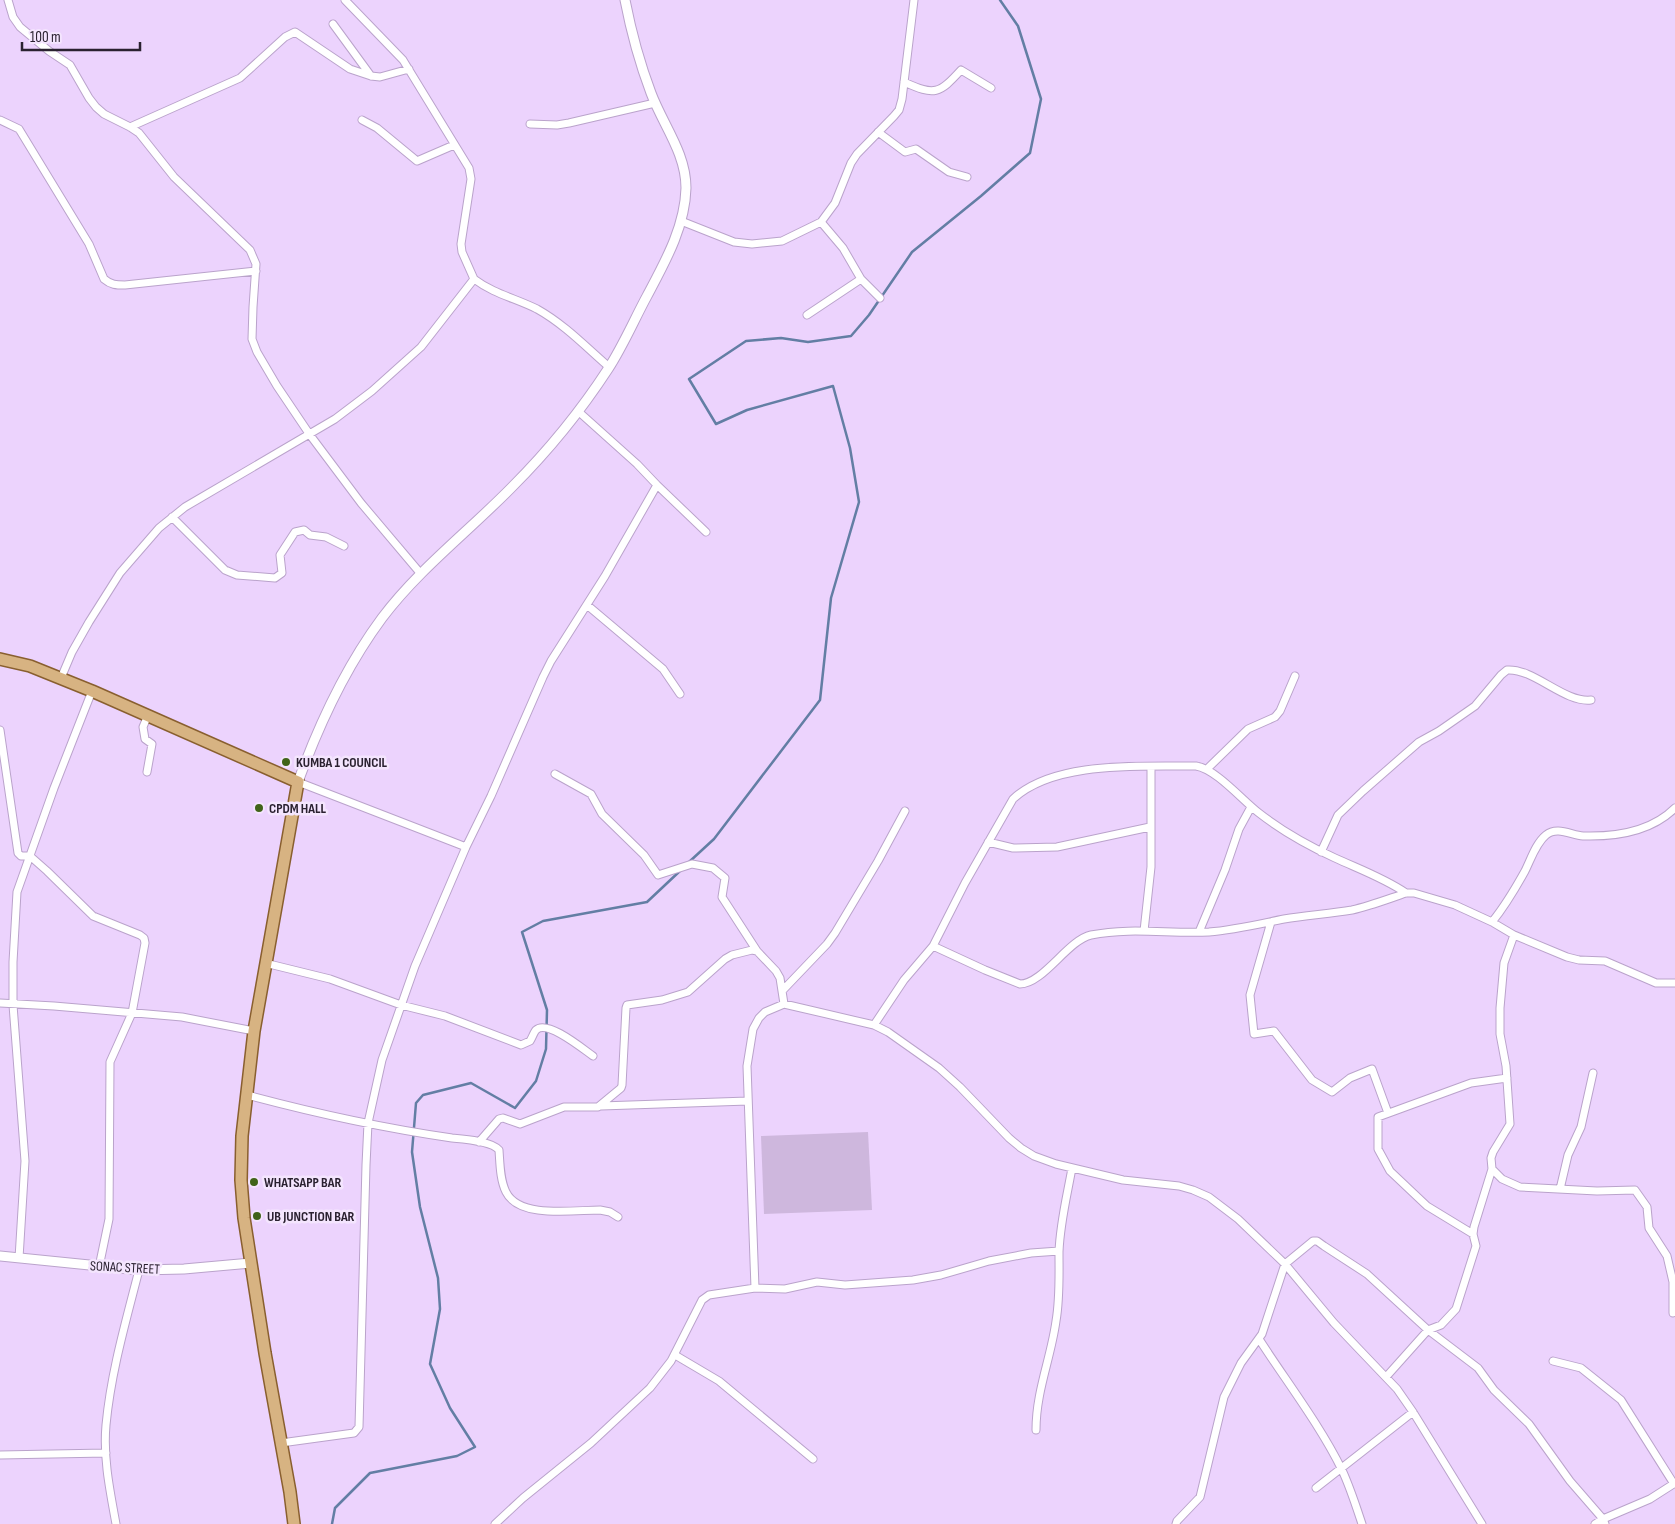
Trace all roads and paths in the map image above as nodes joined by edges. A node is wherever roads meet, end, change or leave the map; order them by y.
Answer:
1 (8, 0) edge
2 (345, 0) edge
3 (625, 0) edge
4 (914, 0) edge
5 (333, 24) dead end
6 (409, 69) junction
7 (371, 76) junction
8 (904, 82) junction
9 (991, 88) dead end
10 (655, 103) junction
11 (0, 120) edge
12 (362, 120) dead end
13 (530, 124) dead end
14 (130, 127) junction
15 (878, 132) junction
16 (454, 145) junction
17 (967, 177) dead end
18 (681, 221) junction
19 (821, 222) junction
20 (256, 271) junction
21 (474, 279) junction
22 (861, 279) junction
23 (880, 298) dead end
24 (807, 315) dead end
25 (609, 367) junction
26 (579, 412) junction
27 (310, 435) junction
28 (657, 485) junction
29 (172, 517) junction
30 (706, 532) dead end
31 (344, 546) dead end
32 (421, 574) junction
33 (587, 605) junction
34 (0, 659) edge
35 (1295, 676) dead end
36 (60, 678) junction
37 (92, 691) junction
38 (680, 694) dead end
39 (1591, 700) dead end
40 (148, 715) junction
41 (0, 730) edge
42 (1151, 767) junction
43 (1207, 769) junction
44 (147, 772) dead end
45 (555, 774) dead end
46 (298, 782) junction
47 (1251, 807) junction
48 (1675, 808) edge
49 (905, 811) dead end
50 (1150, 827) junction
51 (988, 842) junction
52 (466, 847) junction
53 (1321, 852) junction
54 (30, 856) junction
55 (1406, 893) junction
56 (1271, 922) junction
57 (1492, 922) junction
58 (1144, 931) junction
59 (1199, 932) junction
60 (1514, 935) junction
61 (933, 946) junction
62 (757, 951) junction
63 (266, 963) junction
64 (1675, 983) edge
65 (783, 990) junction
66 (0, 1004) edge
67 (784, 1004) junction
68 (14, 1005) junction
69 (402, 1005) junction
70 (132, 1013) junction
71 (874, 1026) junction
72 (254, 1031) junction
73 (593, 1056) dead end
74 (1593, 1073) dead end
75 (1507, 1078) junction
76 (247, 1095) junction
77 (748, 1101) junction
78 (601, 1106) junction
79 (1388, 1113) junction
80 (368, 1123) junction
81 (479, 1142) junction
82 (1072, 1168) junction
83 (1492, 1169) junction
84 (1560, 1189) junction
85 (618, 1217) dead end
86 (1473, 1234) junction
87 (1060, 1251) junction
88 (0, 1256) edge
89 (18, 1258) junction
90 (251, 1263) junction
91 (1285, 1264) junction
92 (99, 1267) junction
93 (139, 1270) junction
94 (755, 1288) junction
95 (1672, 1313) dead end
96 (1428, 1330) junction
97 (1259, 1339) junction
98 (675, 1355) junction
99 (1553, 1361) dead end
100 (1386, 1377) junction
101 (1414, 1412) junction
102 (1036, 1430) dead end
103 (281, 1443) junction
104 (106, 1453) junction
105 (0, 1455) edge
106 (813, 1459) dead end
107 (1341, 1468) junction
108 (1675, 1484) edge
109 (1316, 1488) dead end
110 (1604, 1521) edge
111 (116, 1524) edge
112 (294, 1524) edge
113 (495, 1524) edge
114 (1176, 1524) edge
115 (1362, 1524) edge
116 (1482, 1524) edge
117 (1595, 1524) edge

1 - 14 street
2 - 6 street
3 - 10 street
4 - 8 street
5 - 7 street
6 - 7 street
6 - 16 street
7 - 14 street
8 - 9 street
8 - 15 street
10 - 13 street
10 - 18 street
11 - 20 street
12 - 16 street
14 - 20 street
15 - 17 street
15 - 19 street
16 - 21 street
18 - 19 street
18 - 25 street
19 - 22 street
20 - 27 street
21 - 25 street
21 - 27 street
22 - 23 street
22 - 24 street
25 - 26 street
26 - 28 street
26 - 32 street
27 - 29 street
27 - 32 street
28 - 30 street
28 - 33 street
29 - 31 street
29 - 36 street
32 - 46 street
33 - 38 street
33 - 52 street
34 - 36 main road
35 - 43 street
36 - 37 main road
37 - 40 main road
37 - 54 street
39 - 53 street
40 - 44 street
40 - 46 main road
41 - 54 street
42 - 43 street
42 - 50 street
42 - 51 street
43 - 47 street
45 - 62 street
46 - 52 street
46 - 63 main road
47 - 53 street
47 - 59 street
48 - 57 street
49 - 65 street
50 - 51 street
50 - 58 street
51 - 61 street
52 - 69 street
53 - 55 street
54 - 68 street
54 - 70 street
55 - 56 street
55 - 57 street
56 - 59 street
56 - 79 street
57 - 60 street
58 - 59 street
58 - 61 street
60 - 64 street
60 - 75 street
61 - 71 street
62 - 65 street
62 - 78 street
63 - 69 street
63 - 72 main road
65 - 67 street
66 - 68 street
67 - 71 street
67 - 77 street
68 - 70 street
68 - 89 street
69 - 73 street
69 - 80 street
70 - 72 street
70 - 92 street
71 - 82 street
72 - 76 main road
74 - 84 street
75 - 79 street
75 - 83 street
76 - 80 street
76 - 90 main road
77 - 78 street
77 - 94 street
78 - 81 street
79 - 86 street
80 - 81 street
80 - 103 street
81 - 85 street
82 - 87 street
82 - 91 street
83 - 84 street
83 - 86 street
84 - 95 street
86 - 96 street
87 - 94 street
87 - 102 street
88 - 89 street, SONAC STREET
89 - 92 street, SONAC STREET
90 - 93 street, SONAC STREET
90 - 103 main road
91 - 96 street
91 - 97 street
91 - 100 street
92 - 93 street, SONAC STREET
93 - 104 street
94 - 98 street
96 - 100 street
96 - 110 street
97 - 107 street
97 - 114 street
98 - 106 street
98 - 113 street
99 - 108 street
100 - 101 street
101 - 107 street
101 - 116 street
103 - 112 main road
104 - 105 street
104 - 111 street
107 - 109 street
107 - 115 street
108 - 110 street
110 - 117 street

